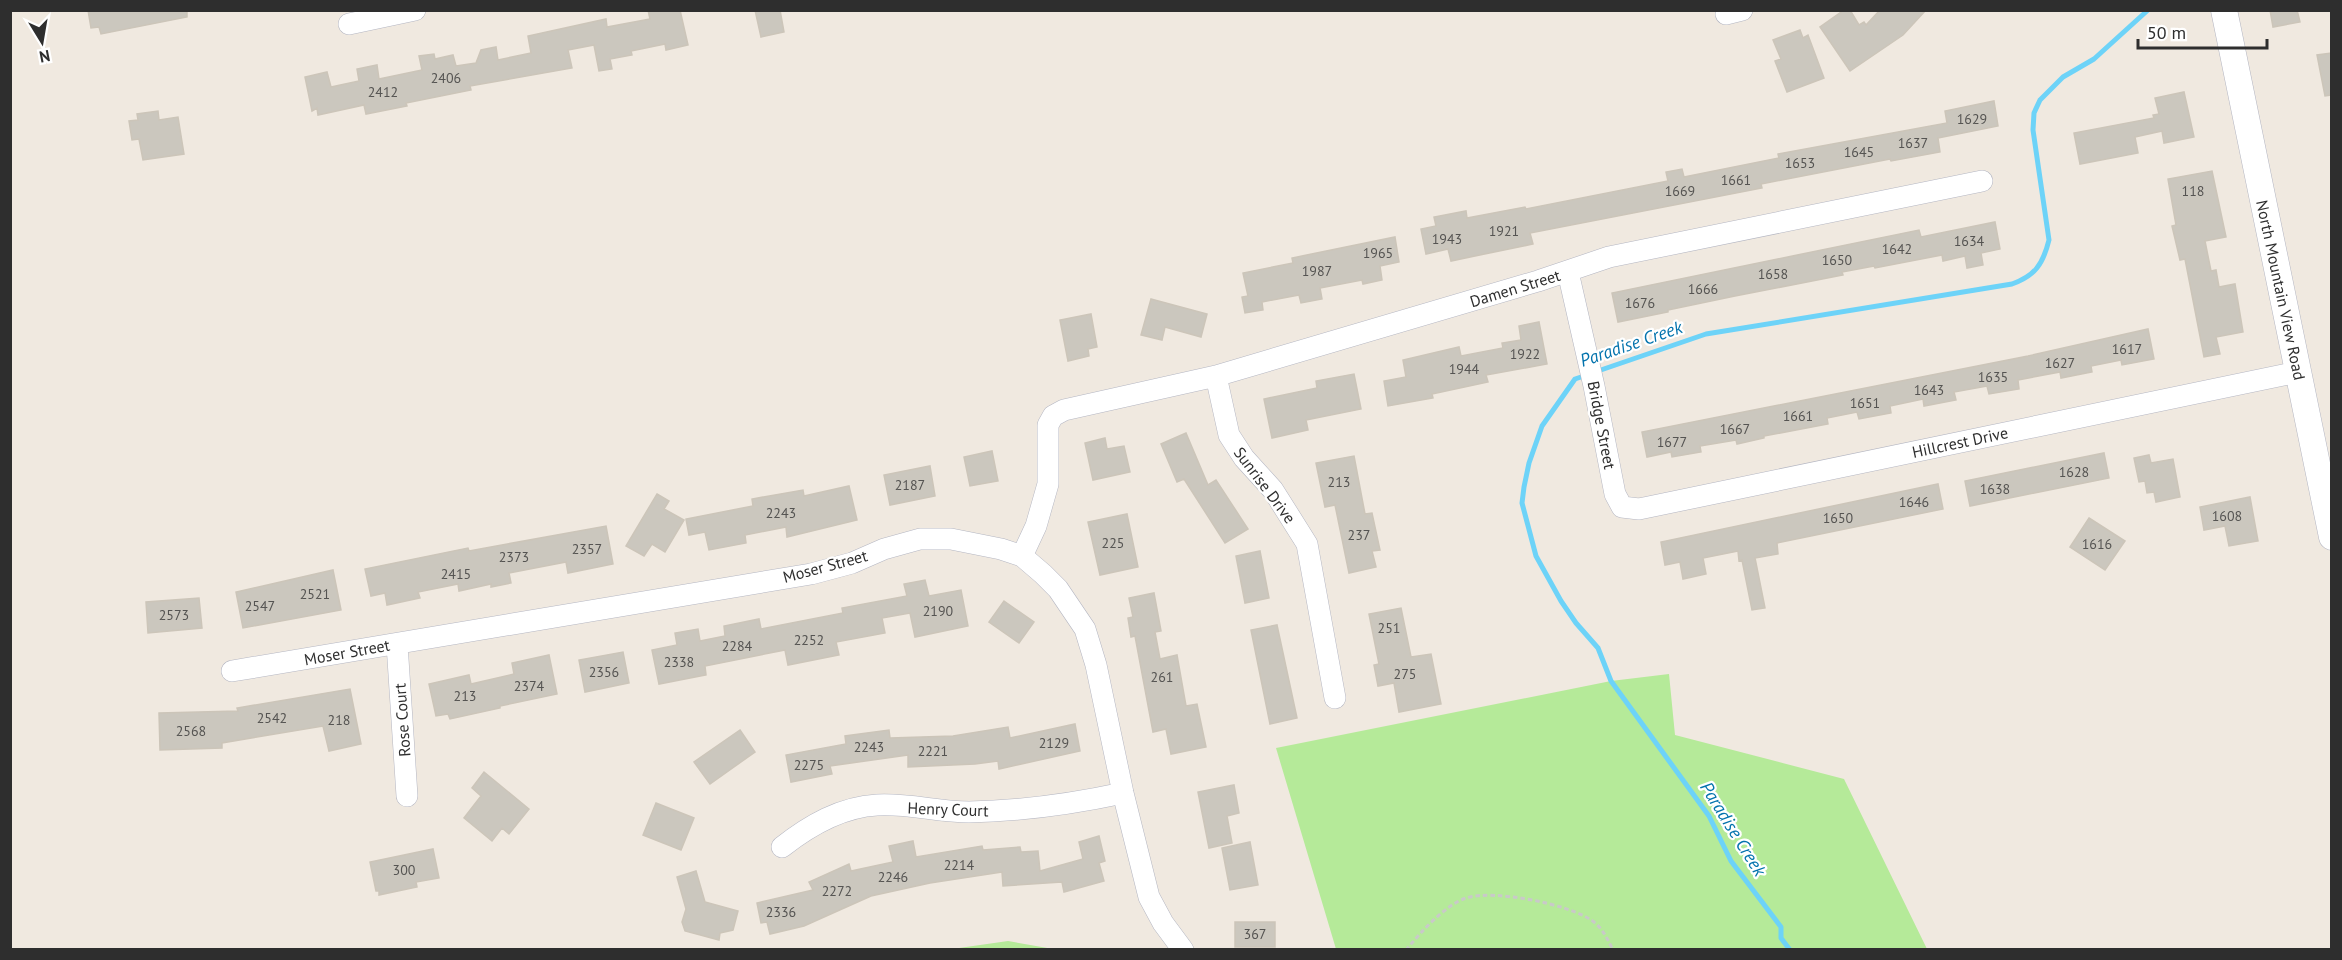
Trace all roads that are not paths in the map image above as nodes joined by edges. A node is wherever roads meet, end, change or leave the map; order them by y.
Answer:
1 (415, 10) edge
2 (2224, 10) edge
3 (349, 24) dead end
4 (1982, 181) dead end
5 (1568, 272) junction
6 (2298, 372) junction
7 (1216, 376) junction
8 (1622, 507) joint
9 (2331, 531) edge
10 (1022, 556) junction
11 (397, 644) junction
12 (232, 671) dead end
13 (1335, 698) dead end
14 (1123, 793) junction
15 (407, 796) dead end
16 (782, 847) dead end
17 (1183, 950) edge

1 - 3 street
2 - 6 street, North Mountain View Road
4 - 5 street, Damen Street
5 - 7 street, Damen Street
5 - 8 street, Bridge Street
6 - 8 street, Hillcrest Drive
6 - 9 street, North Mountain View Road
7 - 10 street, Damen Street
7 - 13 street, Sunrise Drive
10 - 11 street, Moser Street
10 - 14 street, Moser Street
11 - 12 street, Moser Street
11 - 15 street, Rose Court
14 - 16 street, Henry Court
14 - 17 street, Moser Street

